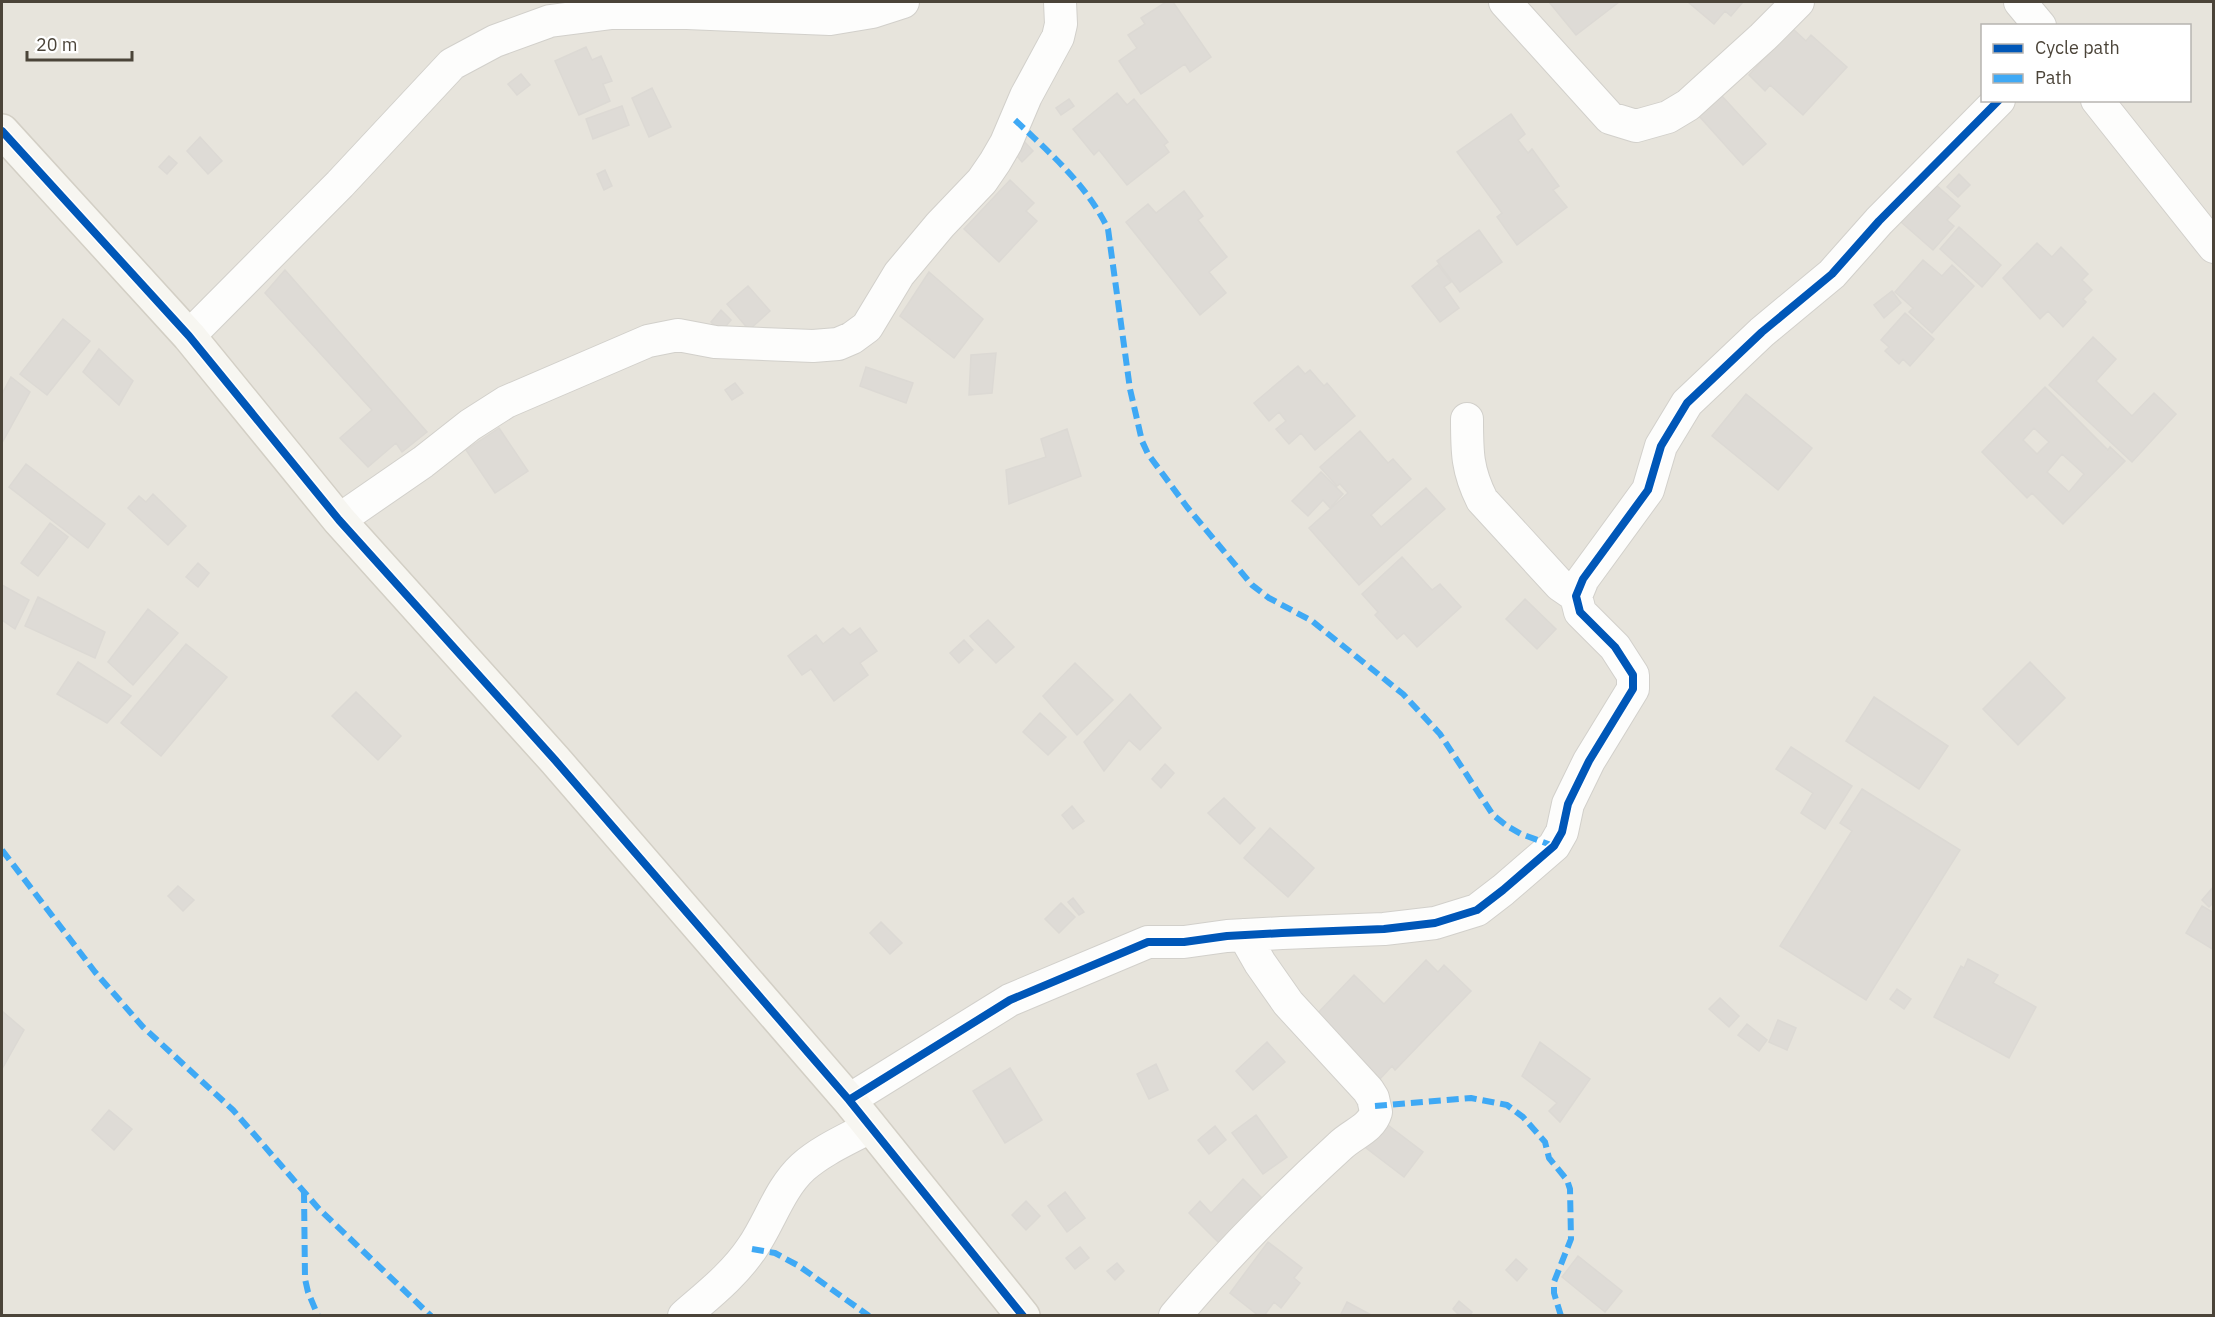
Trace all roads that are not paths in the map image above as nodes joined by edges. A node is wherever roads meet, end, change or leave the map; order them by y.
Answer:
1 (903, 2) edge
2 (1060, 2) edge
3 (1505, 2) edge
4 (1798, 2) edge
5 (1997, 102) edge
6 (2099, 102) edge
7 (2, 130) edge
8 (2214, 247) edge
9 (189, 336) junction
10 (1467, 419) dead end
11 (339, 520) junction
12 (1576, 596) junction
13 (1244, 935) junction
14 (849, 1100) junction
15 (870, 1127) junction
16 (684, 1316) edge
17 (1023, 1316) edge
18 (1175, 1316) edge

1 - 9 street
2 - 11 street
3 - 4 street
5 - 12 street
6 - 8 street
7 - 9 street
9 - 11 street
10 - 12 street
11 - 14 street
12 - 13 street
13 - 14 street
13 - 18 street
14 - 15 street
15 - 16 street
15 - 17 street

